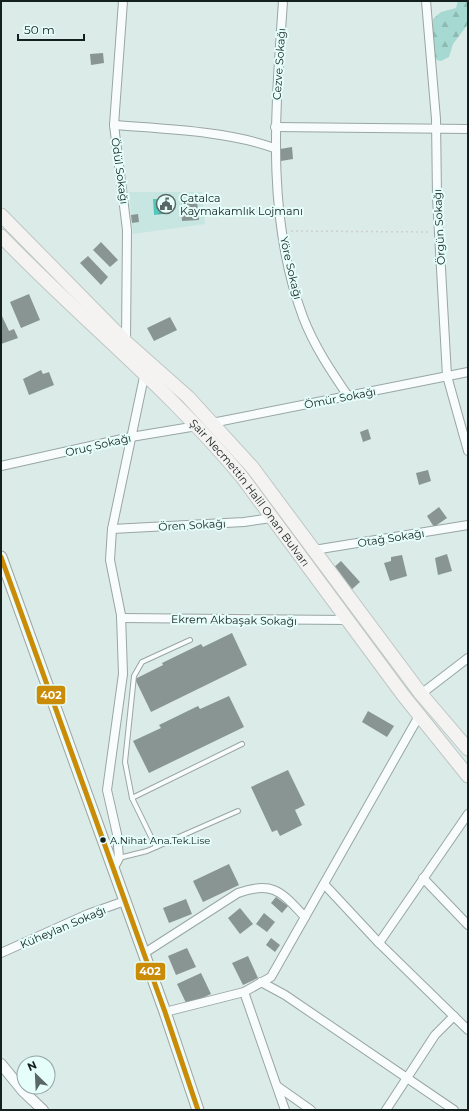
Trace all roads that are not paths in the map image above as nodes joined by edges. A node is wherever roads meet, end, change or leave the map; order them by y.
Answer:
1 (123, 1) edge
2 (283, 1) edge
3 (426, 1) edge
4 (114, 125) junction
5 (275, 127) junction
6 (436, 129) junction
7 (468, 130) edge
8 (274, 148) junction
9 (1, 215) edge
10 (1, 236) edge
11 (126, 342) junction
12 (144, 372) junction
13 (468, 372) edge
14 (447, 376) junction
15 (348, 396) junction
16 (212, 422) junction
17 (197, 426) junction
18 (131, 437) junction
19 (468, 451) edge
20 (1, 466) edge
21 (272, 518) junction
22 (468, 525) edge
23 (112, 529) junction
24 (314, 550) junction
25 (1, 557) edge
26 (121, 618) junction
27 (348, 620) junction
28 (190, 640) dead end
29 (468, 658) edge
30 (421, 694) junction
31 (419, 716) junction
32 (242, 744) dead end
33 (468, 749) edge
34 (468, 776) edge
35 (132, 798) junction
36 (238, 811) dead end
37 (468, 814) edge
38 (156, 847) junction
39 (119, 858) junction
40 (113, 868) junction
41 (423, 878) junction
42 (324, 884) junction
43 (125, 901) junction
44 (305, 917) junction
45 (468, 925) edge
46 (379, 943) junction
47 (1, 953) edge
48 (144, 954) junction
49 (261, 982) junction
50 (244, 992) junction
51 (165, 1012) junction
52 (454, 1016) junction
53 (468, 1030) edge
54 (1, 1064) edge
55 (407, 1078) junction
56 (277, 1086) junction
57 (43, 1110) edge
58 (198, 1110) edge
59 (285, 1110) edge
60 (312, 1110) edge
61 (386, 1110) edge
62 (454, 1110) edge

1 - 4 street, Ödül Sokağı
2 - 5 street, Cezve Sokağı
3 - 6 street, Örgün Sokağı
4 - 8 street
4 - 11 street, Ödül Sokağı
5 - 6 street
5 - 8 street, Yöre Sokağı
6 - 7 street
6 - 14 street, Örgün Sokağı
8 - 15 street, Yöre Sokağı
9 - 11 main road, Şair Necmettin Halil Onan Bulvarı
10 - 12 main road, Şair Necmettin Halil Onan Bulvarı
11 - 16 main road, Şair Necmettin Halil Onan Bulvarı
12 - 17 main road, Şair Necmettin Halil Onan Bulvarı
12 - 18 street
13 - 14 street, Ömür Sokağı
14 - 15 street, Ömür Sokağı
14 - 19 street, Örgün Sokağı
15 - 16 street, Ömür Sokağı
16 - 24 main road, Şair Necmettin Halil Onan Bulvarı
17 - 18 street, Oruç Sokağı
17 - 21 main road, Şair Necmettin Halil Onan Bulvarı
18 - 20 street, Oruç Sokağı
18 - 23 street
21 - 23 street, Ören Sokağı
21 - 27 main road, Şair Necmettin Halil Onan Bulvarı
22 - 24 street, Otağ Sokağı
23 - 26 street
24 - 30 main road, Şair Necmettin Halil Onan Bulvarı
25 - 40 main road
26 - 27 street, Ekrem Akbaşak Sokağı
26 - 39 street
27 - 31 main road, Şair Necmettin Halil Onan Bulvarı
28 - 35 lane
29 - 30 street
30 - 33 main road, Şair Necmettin Halil Onan Bulvarı
31 - 34 main road, Şair Necmettin Halil Onan Bulvarı
31 - 42 street
32 - 35 lane
35 - 38 lane
36 - 38 lane
37 - 41 street
38 - 39 lane
39 - 40 street
40 - 43 main road
41 - 45 street
41 - 46 street
42 - 44 street
42 - 46 street
43 - 47 street, Küheylan Sokağı
43 - 48 main road
44 - 48 street
44 - 49 street
46 - 52 street
48 - 51 main road
49 - 50 street
49 - 55 street
50 - 51 street
50 - 56 street
51 - 58 main road
52 - 53 street
52 - 55 street
54 - 57 street
55 - 61 street
55 - 62 street
56 - 59 street
56 - 60 street

